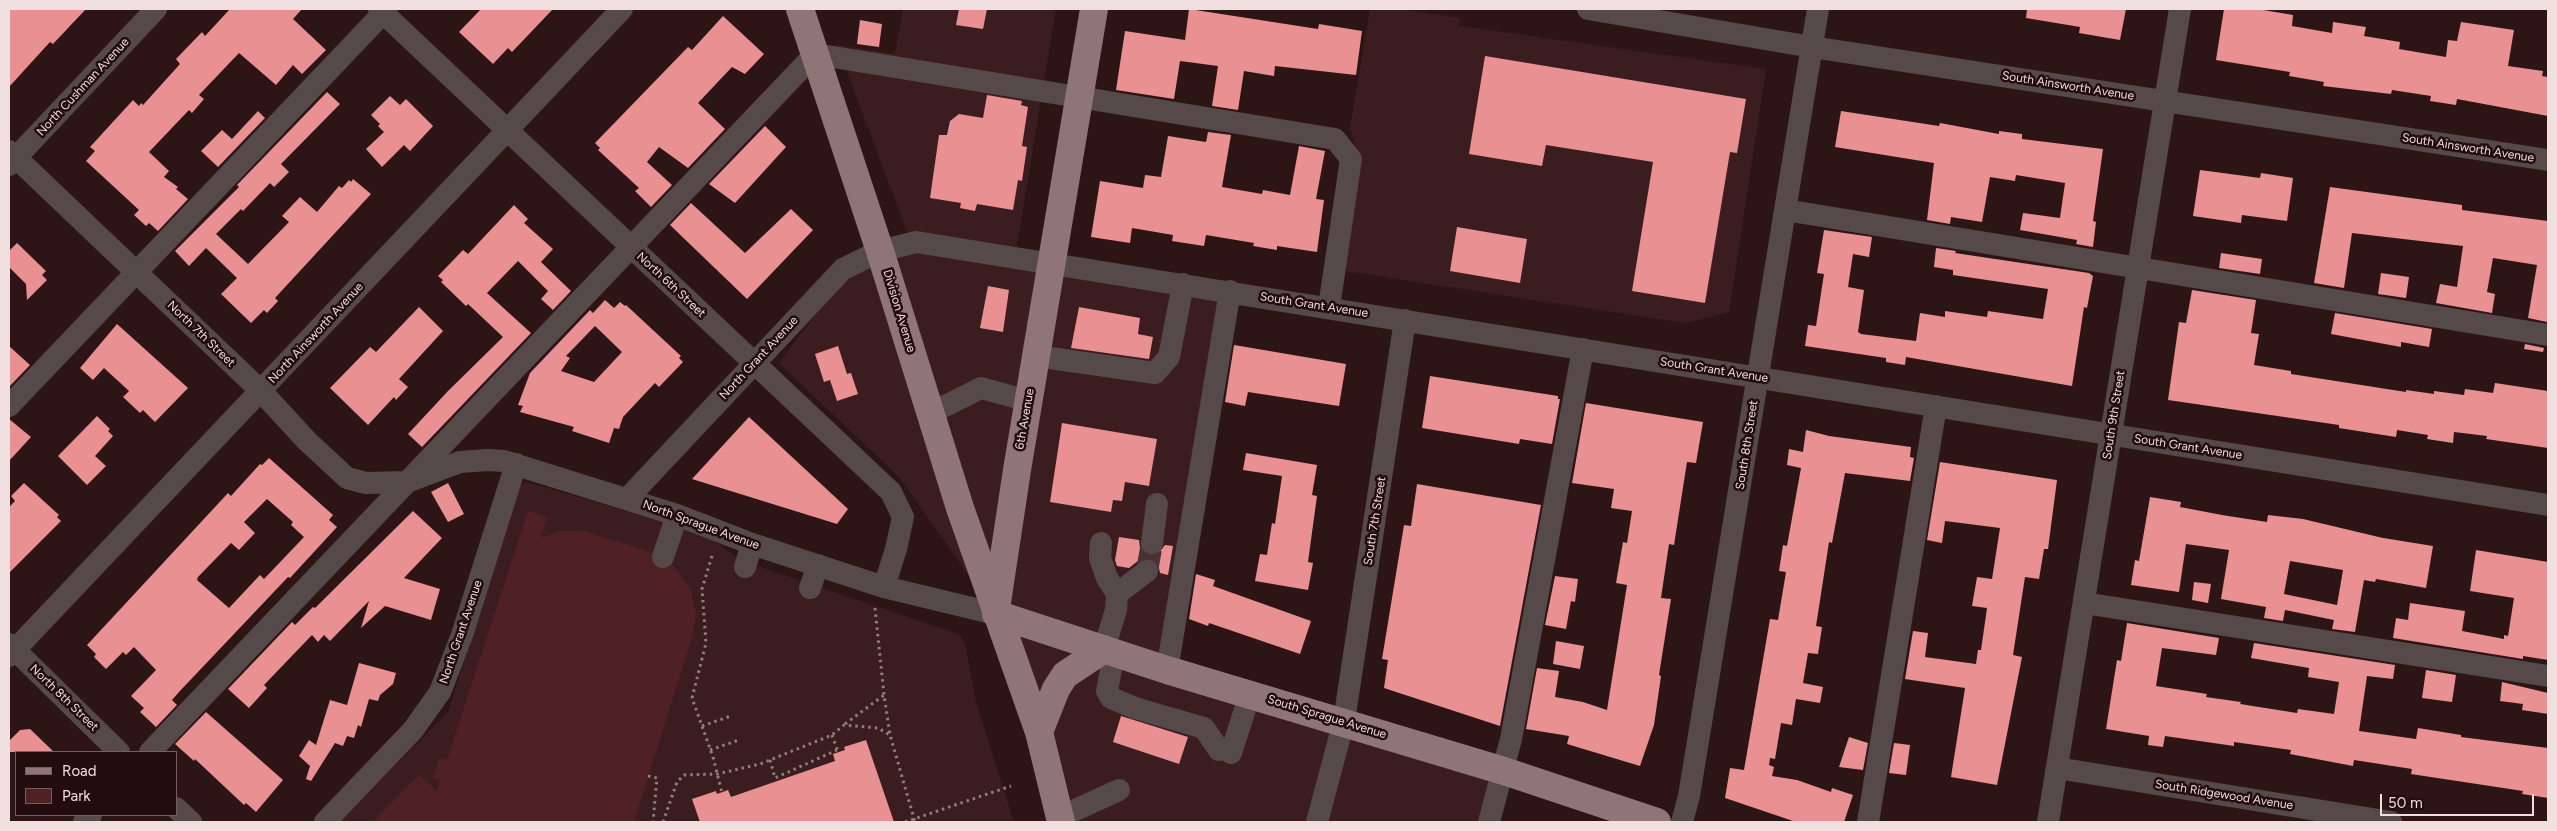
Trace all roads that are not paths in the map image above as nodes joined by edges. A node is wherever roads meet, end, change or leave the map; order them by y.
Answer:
1 (156, 9) edge
2 (622, 9) edge
3 (800, 9) edge
4 (1094, 9) edge
5 (1588, 9) edge
6 (1818, 9) edge
7 (2180, 9) edge
8 (383, 10) edge
9 (1812, 47) junction
10 (815, 54) junction
11 (1078, 98) junction
12 (2165, 101) junction
13 (508, 131) junction
14 (11, 158) edge
15 (2548, 160) edge
16 (1785, 210) junction
17 (631, 248) junction
18 (880, 251) junction
19 (1051, 263) junction
20 (2138, 268) junction
21 (136, 272) junction
22 (1183, 284) junction
23 (1230, 292) junction
24 (1329, 308) junction
25 (1405, 320) junction
26 (2548, 335) edge
27 (1583, 349) junction
28 (1036, 356) junction
29 (753, 364) junction
30 (1758, 377) junction
31 (261, 392) junction
32 (1029, 401) junction
33 (9, 406) edge
34 (1936, 406) junction
35 (931, 413) junction
36 (2111, 434) junction
37 (516, 464) junction
38 (407, 482) junction
39 (627, 499) junction
40 (1157, 504) dead end
41 (2548, 505) edge
42 (677, 515) junction
43 (1101, 543) dead end
44 (1152, 543) tunnel mouth
45 (752, 544) junction
46 (663, 558) dead end
47 (818, 565) junction
48 (745, 567) dead end
49 (1147, 571) tunnel mouth
50 (884, 587) junction
51 (810, 588) dead end
52 (1117, 594) junction
53 (2084, 603) junction
54 (996, 614) junction
55 (11, 650) edge
56 (1109, 651) junction
57 (1167, 670) junction
58 (2548, 676) edge
59 (1250, 694) junction
60 (1344, 721) junction
61 (1038, 732) junction
62 (118, 751) edge
63 (151, 751) edge
64 (2057, 768) junction
65 (1504, 771) junction
66 (1119, 790) dead end
67 (178, 810) edge
68 (1061, 819) edge
69 (1648, 821) edge
70 (191, 822) edge
71 (325, 822) edge
72 (1317, 822) edge
73 (1489, 822) edge
74 (1682, 822) edge
75 (1868, 822) edge
76 (2048, 822) edge
77 (2391, 822) edge

1 - 14 street, North Cushman Avenue
2 - 13 street, North Ainsworth Avenue
3 - 10 main road, Division Avenue
4 - 11 main road, 6th Avenue
5 - 9 street, South Ainsworth Avenue
6 - 9 street, South 8th Street
7 - 12 street, South 9th Street
8 - 13 street, North 6th Street
8 - 21 street
9 - 12 street, South Ainsworth Avenue
9 - 16 street, South 8th Street
10 - 11 street
10 - 17 street
10 - 18 main road, Division Avenue
11 - 19 main road, 6th Avenue
11 - 24 street
12 - 15 street, South Ainsworth Avenue
12 - 20 street, South 9th Street
13 - 17 street, North 6th Street
13 - 31 street, North Ainsworth Avenue
14 - 21 street, North 7th Street
16 - 20 street
16 - 30 street, South 8th Street
17 - 29 street, North 6th Street
17 - 38 street
18 - 19 street, South Grant Avenue
18 - 29 street, North Grant Avenue
18 - 35 main road, Division Avenue
19 - 22 street, South Grant Avenue
19 - 28 main road, 6th Avenue
20 - 26 street
20 - 36 street, South 9th Street
21 - 31 street, North 7th Street
21 - 33 street
22 - 23 street, South Grant Avenue
22 - 28 street
23 - 24 street, South Grant Avenue
23 - 57 street
24 - 25 street, South Grant Avenue
25 - 27 street, South Grant Avenue
25 - 60 street, South 7th Street
27 - 30 street, South Grant Avenue
27 - 65 street
28 - 32 main road, 6th Avenue
29 - 39 street, North Grant Avenue
29 - 50 street, North 6th Street
30 - 34 street, South Grant Avenue
30 - 74 street, South 8th Street
31 - 38 street, North 7th Street
31 - 55 street, North Ainsworth Avenue
32 - 35 street
32 - 54 main road, 6th Avenue
34 - 36 street, South Grant Avenue
34 - 75 street
35 - 54 main road, Division Avenue
36 - 41 street, South Grant Avenue
36 - 53 street, South 9th Street
37 - 38 street, North Sprague Avenue
37 - 39 street, North Sprague Avenue
37 - 71 street, North Grant Avenue
38 - 63 street
39 - 42 street, North Sprague Avenue
40 - 44 street
42 - 45 street, North Sprague Avenue
42 - 46 street
43 - 52 street
45 - 47 street, North Sprague Avenue
45 - 48 street
47 - 50 street, North Sprague Avenue
47 - 51 street
49 - 52 street
50 - 54 street, North Sprague Avenue
52 - 56 street
53 - 58 street
53 - 64 street, South 9th Street
54 - 56 main road, South Sprague Avenue
54 - 61 main road, 6th Avenue
55 - 62 street, North 8th Street
56 - 57 main road, South Sprague Avenue
56 - 59 street
56 - 61 main road
57 - 59 main road, South Sprague Avenue
59 - 60 main road, South Sprague Avenue
60 - 65 main road, South Sprague Avenue
60 - 72 street, South 7th Street
61 - 68 main road, 6th Avenue
64 - 76 street, South 9th Street
64 - 77 street, South Ridgewood Avenue
65 - 69 main road, South Sprague Avenue
65 - 73 street
66 - 68 street
67 - 70 street

